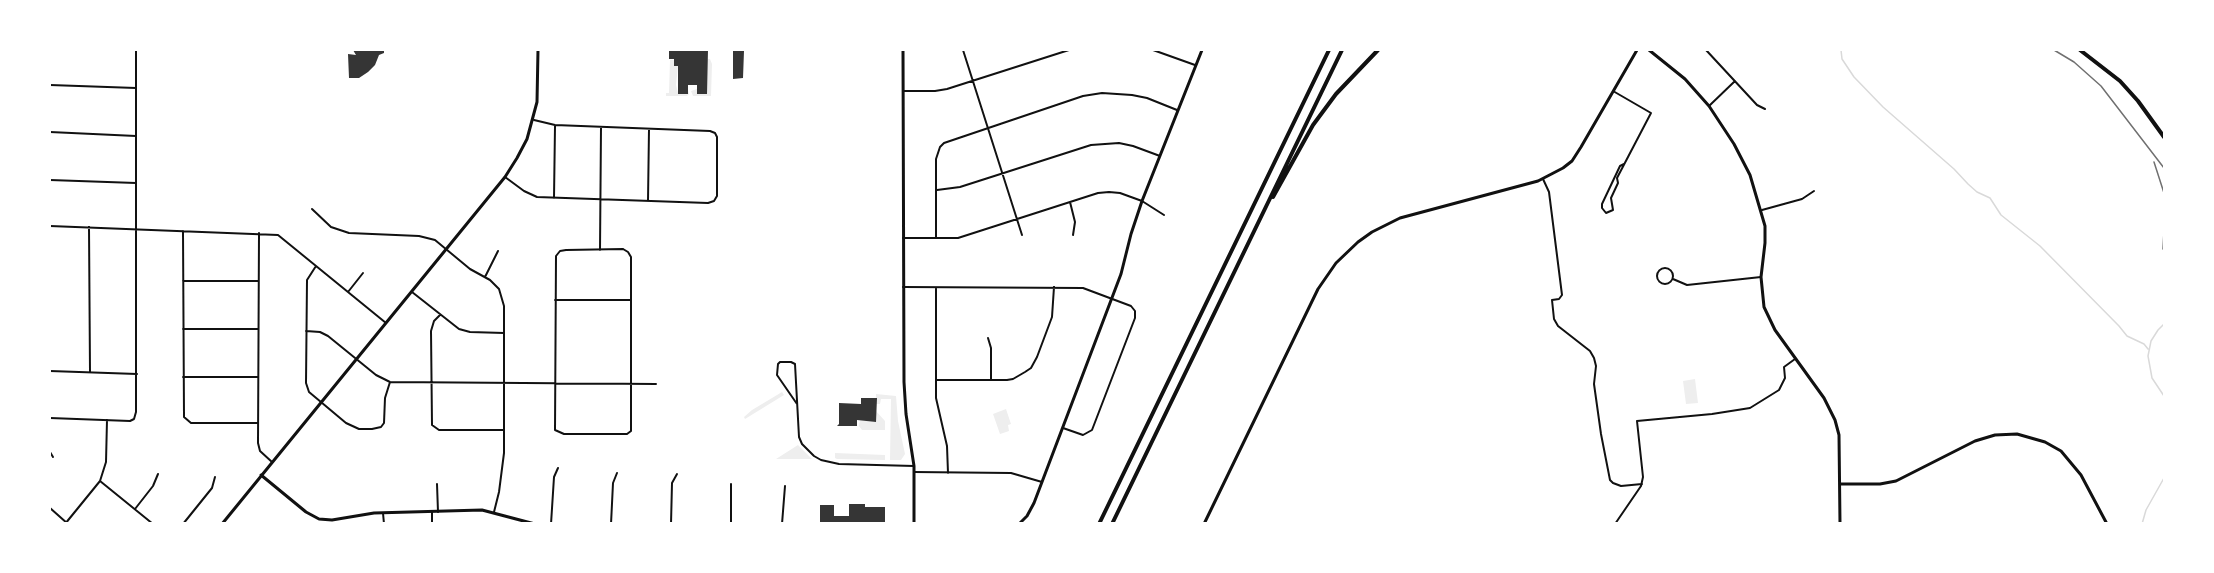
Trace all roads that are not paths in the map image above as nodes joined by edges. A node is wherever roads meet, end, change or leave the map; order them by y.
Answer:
1 (136, 50) edge
2 (538, 50) edge
3 (903, 50) edge
4 (963, 50) edge
5 (1070, 50) edge
6 (1153, 50) edge
7 (1202, 50) edge
8 (1329, 50) edge
9 (1342, 50) edge
10 (1378, 50) edge
11 (1637, 50) edge
12 (1649, 50) edge
13 (1708, 50) edge
14 (2080, 50) edge
15 (2091, 50) edge
16 (2088, 55) junction
17 (1196, 65) junction
18 (972, 80) junction
19 (1735, 81) junction
20 (50, 85) edge
21 (136, 88) junction
22 (903, 91) junction
23 (1613, 91) junction
24 (1709, 106) junction
25 (1765, 109) dead end
26 (1177, 110) junction
27 (534, 120) junction
28 (555, 125) junction
29 (601, 127) junction
30 (988, 127) junction
31 (649, 129) junction
32 (50, 132) edge
33 (136, 136) junction
34 (2164, 137) edge
35 (1160, 156) junction
36 (1624, 165) junction
37 (1003, 173) junction
38 (505, 177) junction
39 (1543, 179) junction
40 (50, 180) edge
41 (136, 183) junction
42 (936, 190) junction
43 (1814, 191) dead end
44 (554, 198) junction
45 (601, 200) junction
46 (648, 201) junction
47 (1142, 201) junction
48 (1070, 202) junction
49 (312, 209) dead end
50 (1761, 210) junction
51 (1164, 215) dead end
52 (1018, 219) junction
53 (50, 226) edge
54 (89, 227) junction
55 (135, 230) junction
56 (183, 231) junction
57 (259, 233) junction
58 (1252, 234) junction
59 (1022, 235) dead end
60 (1074, 235) dead end
61 (903, 238) junction
62 (936, 238) junction
63 (446, 249) junction
64 (600, 250) junction
65 (498, 251) dead end
66 (316, 266) junction
67 (363, 273) dead end
68 (485, 277) junction
69 (1761, 277) junction
70 (1673, 279) junction
71 (183, 281) junction
72 (259, 281) junction
73 (903, 287) junction
74 (936, 287) junction
75 (1054, 287) junction
76 (411, 291) junction
77 (348, 292) junction
78 (1112, 297) junction
79 (555, 300) junction
80 (630, 300) junction
81 (440, 315) junction
82 (386, 323) junction
83 (183, 329) junction
84 (259, 330) junction
85 (306, 331) junction
86 (504, 333) junction
87 (988, 338) dead end
88 (356, 359) junction
89 (1795, 359) junction
90 (50, 371) edge
91 (90, 372) junction
92 (137, 374) junction
93 (183, 377) junction
94 (259, 377) junction
95 (936, 380) junction
96 (991, 380) junction
97 (390, 382) junction
98 (431, 383) junction
99 (504, 383) junction
100 (631, 383) junction
101 (555, 384) junction
102 (656, 384) dead end
103 (321, 403) junction
104 (797, 404) junction
105 (50, 418) edge
106 (107, 420) junction
107 (258, 423) junction
108 (1063, 428) junction
109 (504, 430) junction
110 (50, 452) edge
111 (53, 457) dead end
112 (272, 462) junction
113 (914, 466) junction
114 (558, 468) dead end
115 (914, 472) junction
116 (617, 473) dead end
117 (948, 473) junction
118 (158, 474) dead end
119 (677, 474) dead end
120 (261, 475) junction
121 (214, 477) dead end
122 (100, 481) junction
123 (1042, 482) junction
124 (437, 484) dead end
125 (731, 484) dead end
126 (1642, 484) junction
127 (1840, 484) junction
128 (785, 486) dead end
129 (50, 508) edge
130 (135, 509) junction
131 (432, 512) junction
132 (438, 512) junction
133 (494, 512) junction
134 (383, 513) junction
135 (67, 523) edge
136 (153, 524) edge
137 (183, 524) edge
138 (222, 524) edge
139 (384, 524) edge
140 (432, 524) edge
141 (535, 524) edge
142 (551, 524) edge
143 (611, 524) edge
144 (671, 524) edge
145 (731, 524) edge
146 (782, 524) edge
147 (914, 524) edge
148 (1019, 524) edge
149 (1099, 524) edge
150 (1112, 524) edge
151 (1204, 524) edge
152 (1615, 524) edge
153 (1840, 524) edge
154 (2107, 524) edge

1 - 21 street
2 - 27 main road
3 - 22 main road
4 - 18 street
5 - 18 street
6 - 17 street
7 - 17 main road
8 - 149 main road
9 - 58 main road
10 - 58 main road
11 - 23 main road
12 - 24 main road
13 - 19 street
14 - 16 main road
15 - 16 street
16 - 34 main road
17 - 26 main road
18 - 22 street
18 - 30 street
19 - 24 street
19 - 25 street
20 - 21 street
21 - 33 street
22 - 61 main road
23 - 36 street
23 - 39 main road
24 - 50 main road
26 - 30 street
26 - 35 main road
27 - 28 street
27 - 38 main road
28 - 29 street
28 - 44 street
29 - 31 street
29 - 45 street
30 - 37 street
30 - 42 street
31 - 46 street
31 - 46 street
32 - 33 street
33 - 41 street
35 - 37 street
35 - 47 main road
36 - 36 street
37 - 42 street
37 - 52 street
38 - 44 street
38 - 63 main road
39 - 126 street
39 - 151 main road
40 - 41 street
41 - 55 street
42 - 62 street
43 - 50 street
44 - 45 street
45 - 46 street
45 - 64 street
47 - 48 street
47 - 51 street
47 - 78 main road
48 - 52 street
48 - 60 street
49 - 63 street
50 - 69 main road
52 - 59 street
52 - 62 street
53 - 54 street
54 - 55 street
54 - 91 street
55 - 56 street
55 - 92 street
56 - 57 street
56 - 71 street
57 - 66 street
57 - 72 street
58 - 150 main road
61 - 62 street
61 - 73 main road
63 - 68 street
63 - 76 main road
64 - 79 street
64 - 80 street
65 - 68 street
66 - 77 street
66 - 85 street
67 - 77 street
68 - 86 street
69 - 70 street
69 - 89 main road
70 - 70 street
71 - 72 street
71 - 83 street
72 - 84 street
73 - 74 street
73 - 113 main road
74 - 75 street
74 - 95 street
75 - 78 street
75 - 96 street
76 - 81 street
76 - 82 main road
77 - 82 street
78 - 108 main road
78 - 108 street
79 - 80 street
79 - 101 street
80 - 100 street
81 - 86 street
81 - 98 street
82 - 88 main road
83 - 84 street
83 - 93 street
84 - 94 street
85 - 88 street
85 - 103 street
86 - 99 street
87 - 96 street
88 - 97 street
88 - 103 main road
89 - 126 street
89 - 127 main road
90 - 91 street
91 - 92 street
92 - 106 street
93 - 94 street
93 - 107 street
94 - 107 street
95 - 96 street
95 - 117 street
97 - 98 street
97 - 103 street
98 - 99 street
98 - 109 street
99 - 101 street
99 - 109 street
100 - 101 street
100 - 101 street
100 - 102 street
103 - 112 main road
104 - 104 street
104 - 113 street
105 - 106 street
106 - 122 street
107 - 112 street
108 - 123 main road
109 - 133 street
110 - 111 street
112 - 120 main road
113 - 115 main road
114 - 142 street
115 - 117 street
115 - 147 main road
116 - 143 street
117 - 123 street
118 - 130 street
119 - 144 street
120 - 134 main road
120 - 138 main road
121 - 137 street
122 - 130 street
122 - 135 street
123 - 148 main road
124 - 132 street
125 - 145 street
126 - 152 street
127 - 153 main road
127 - 154 main road
128 - 146 street
129 - 135 street
130 - 136 street
131 - 132 main road
131 - 134 main road
131 - 140 street
132 - 133 main road
133 - 141 main road
134 - 139 street

